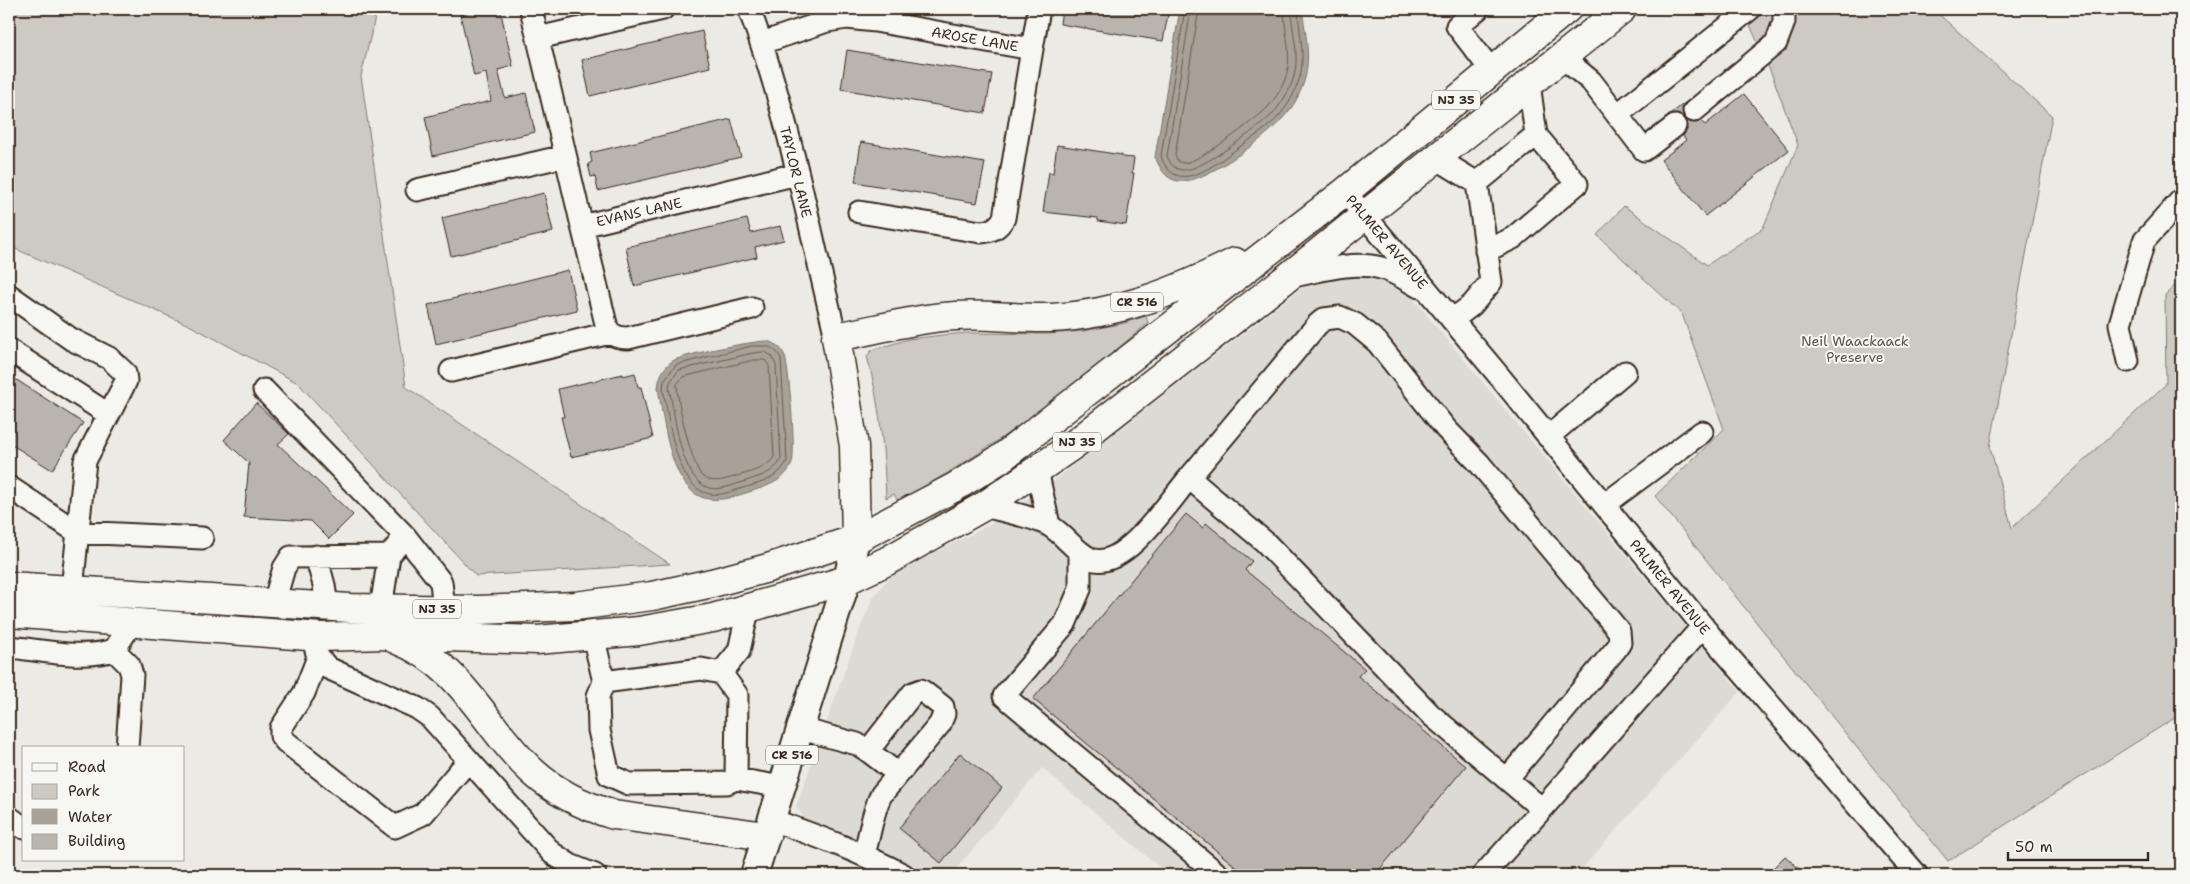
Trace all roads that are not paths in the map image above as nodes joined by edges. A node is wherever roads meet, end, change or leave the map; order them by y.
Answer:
1 (531, 9) edge
2 (663, 9) edge
3 (748, 9) edge
4 (1039, 9) edge
5 (1478, 9) edge
6 (1567, 9) edge
7 (1622, 9) edge
8 (1750, 9) edge
9 (1784, 9) edge
10 (538, 38) junction
11 (762, 43) junction
12 (1032, 49) junction
13 (1562, 57) junction
14 (1492, 70) junction
15 (1529, 83) junction
16 (1694, 112) dead end
17 (1617, 115) junction
18 (1675, 126) dead end
19 (1536, 135) junction
20 (565, 156) junction
21 (1436, 158) junction
22 (796, 174) junction
23 (1477, 183) junction
24 (417, 190) dead end
25 (1345, 192) junction
26 (2181, 200) edge
27 (859, 212) dead end
28 (1364, 215) junction
29 (582, 226) junction
30 (1288, 236) junction
31 (1486, 251) junction
32 (1288, 277) junction
33 (1429, 293) junction
34 (9, 295) edge
35 (752, 308) dead end
36 (1452, 320) junction
37 (610, 332) junction
38 (836, 338) junction
39 (9, 350) edge
40 (2128, 362) dead end
41 (452, 371) dead end
42 (1625, 372) dead end
43 (264, 390) dead end
44 (108, 414) junction
45 (1702, 432) dead end
46 (1548, 437) junction
47 (1037, 470) junction
48 (1189, 478) junction
49 (9, 487) edge
50 (1604, 505) junction
51 (984, 506) junction
52 (1049, 525) junction
53 (78, 532) junction
54 (405, 536) junction
55 (202, 538) dead end
56 (856, 539) junction
57 (1080, 554) junction
58 (316, 556) junction
59 (389, 556) junction
60 (847, 580) junction
61 (9, 586) edge
62 (72, 590) junction
63 (274, 603) junction
64 (326, 606) junction
65 (444, 609) junction
66 (748, 610) junction
67 (9, 613) edge
68 (132, 622) junction
69 (382, 622) junction
70 (1703, 626) junction
71 (593, 635) junction
72 (9, 647) edge
73 (315, 647) junction
74 (114, 650) junction
75 (721, 673) junction
76 (604, 682) junction
77 (801, 729) junction
78 (127, 746) edge
79 (868, 751) junction
80 (468, 761) junction
81 (898, 774) junction
82 (736, 779) junction
83 (1508, 779) junction
84 (782, 787) junction
85 (1542, 809) junction
86 (9, 817) edge
87 (22, 827) edge
88 (769, 828) junction
89 (864, 854) junction
90 (594, 875) edge
91 (754, 875) edge
92 (904, 875) edge
93 (1219, 875) edge
94 (1483, 875) edge
95 (1917, 875) edge

1 - 10 street, EVANS LANE
2 - 10 street
3 - 11 street, TAYLOR LANE
4 - 12 street, AROSE LANE
5 - 14 street
6 - 14 highway, NJ 35
7 - 13 highway, NJ 35
8 - 17 street
9 - 16 street
10 - 20 street, EVANS LANE
11 - 12 street, AROSE LANE
11 - 22 street, TAYLOR LANE
12 - 27 street
13 - 15 highway, NJ 35
13 - 17 street
14 - 25 highway, NJ 35
15 - 19 street
15 - 21 highway, NJ 35
17 - 18 street
19 - 23 street
19 - 31 street
20 - 24 street
20 - 29 street, EVANS LANE
21 - 23 street
21 - 28 highway, NJ 35
22 - 29 street, EVANS LANE
22 - 38 street, TAYLOR LANE
23 - 31 street
25 - 28 street, PALMER AVENUE
25 - 30 highway, NJ 35
26 - 40 street
28 - 32 highway, NJ 35
28 - 33 street, PALMER AVENUE
29 - 37 street
30 - 38 highway, CR 516
30 - 56 highway, NJ 35
31 - 36 street
32 - 33 street, PALMER AVENUE
32 - 47 highway, NJ 35
33 - 36 street, PALMER AVENUE
34 - 44 street
35 - 37 street
36 - 46 street, PALMER AVENUE
37 - 41 street
38 - 56 highway, CR 516
39 - 44 street
42 - 46 street
43 - 54 street
44 - 53 street
45 - 50 street
46 - 50 street, PALMER AVENUE
47 - 51 highway, NJ 35
47 - 52 street
48 - 57 street
48 - 83 street
48 - 83 street
49 - 53 street
50 - 70 street, PALMER AVENUE
51 - 52 street
51 - 60 highway, NJ 35
52 - 57 street
53 - 55 street
53 - 62 street
54 - 59 street
54 - 65 street
56 - 60 main road, CR 516
56 - 65 highway, NJ 35
57 - 93 street
58 - 59 street
58 - 63 street
58 - 64 street
59 - 69 street
60 - 66 highway, NJ 35
60 - 77 main road, CR 516
61 - 62 highway, NJ 35
62 - 63 highway, NJ 35
63 - 64 highway, NJ 35
64 - 69 highway, NJ 35
65 - 69 highway, NJ 35
66 - 71 highway, NJ 35
66 - 75 street
67 - 68 highway, NJ 35
68 - 73 highway, NJ 35
68 - 74 street
69 - 71 highway, NJ 35
69 - 73 highway, NJ 35
69 - 88 highway
70 - 85 street
70 - 95 street, PALMER AVENUE
71 - 76 street
72 - 74 street
73 - 80 street
73 - 80 street
74 - 78 street
75 - 76 street
75 - 82 street
76 - 82 street
77 - 79 street
77 - 84 main road, CR 516
79 - 81 street
79 - 81 street
80 - 90 street
81 - 89 street
82 - 84 street
83 - 85 street
84 - 88 main road, CR 516
85 - 94 street
86 - 87 street
88 - 89 street
88 - 91 main road, CR 516
89 - 92 street

